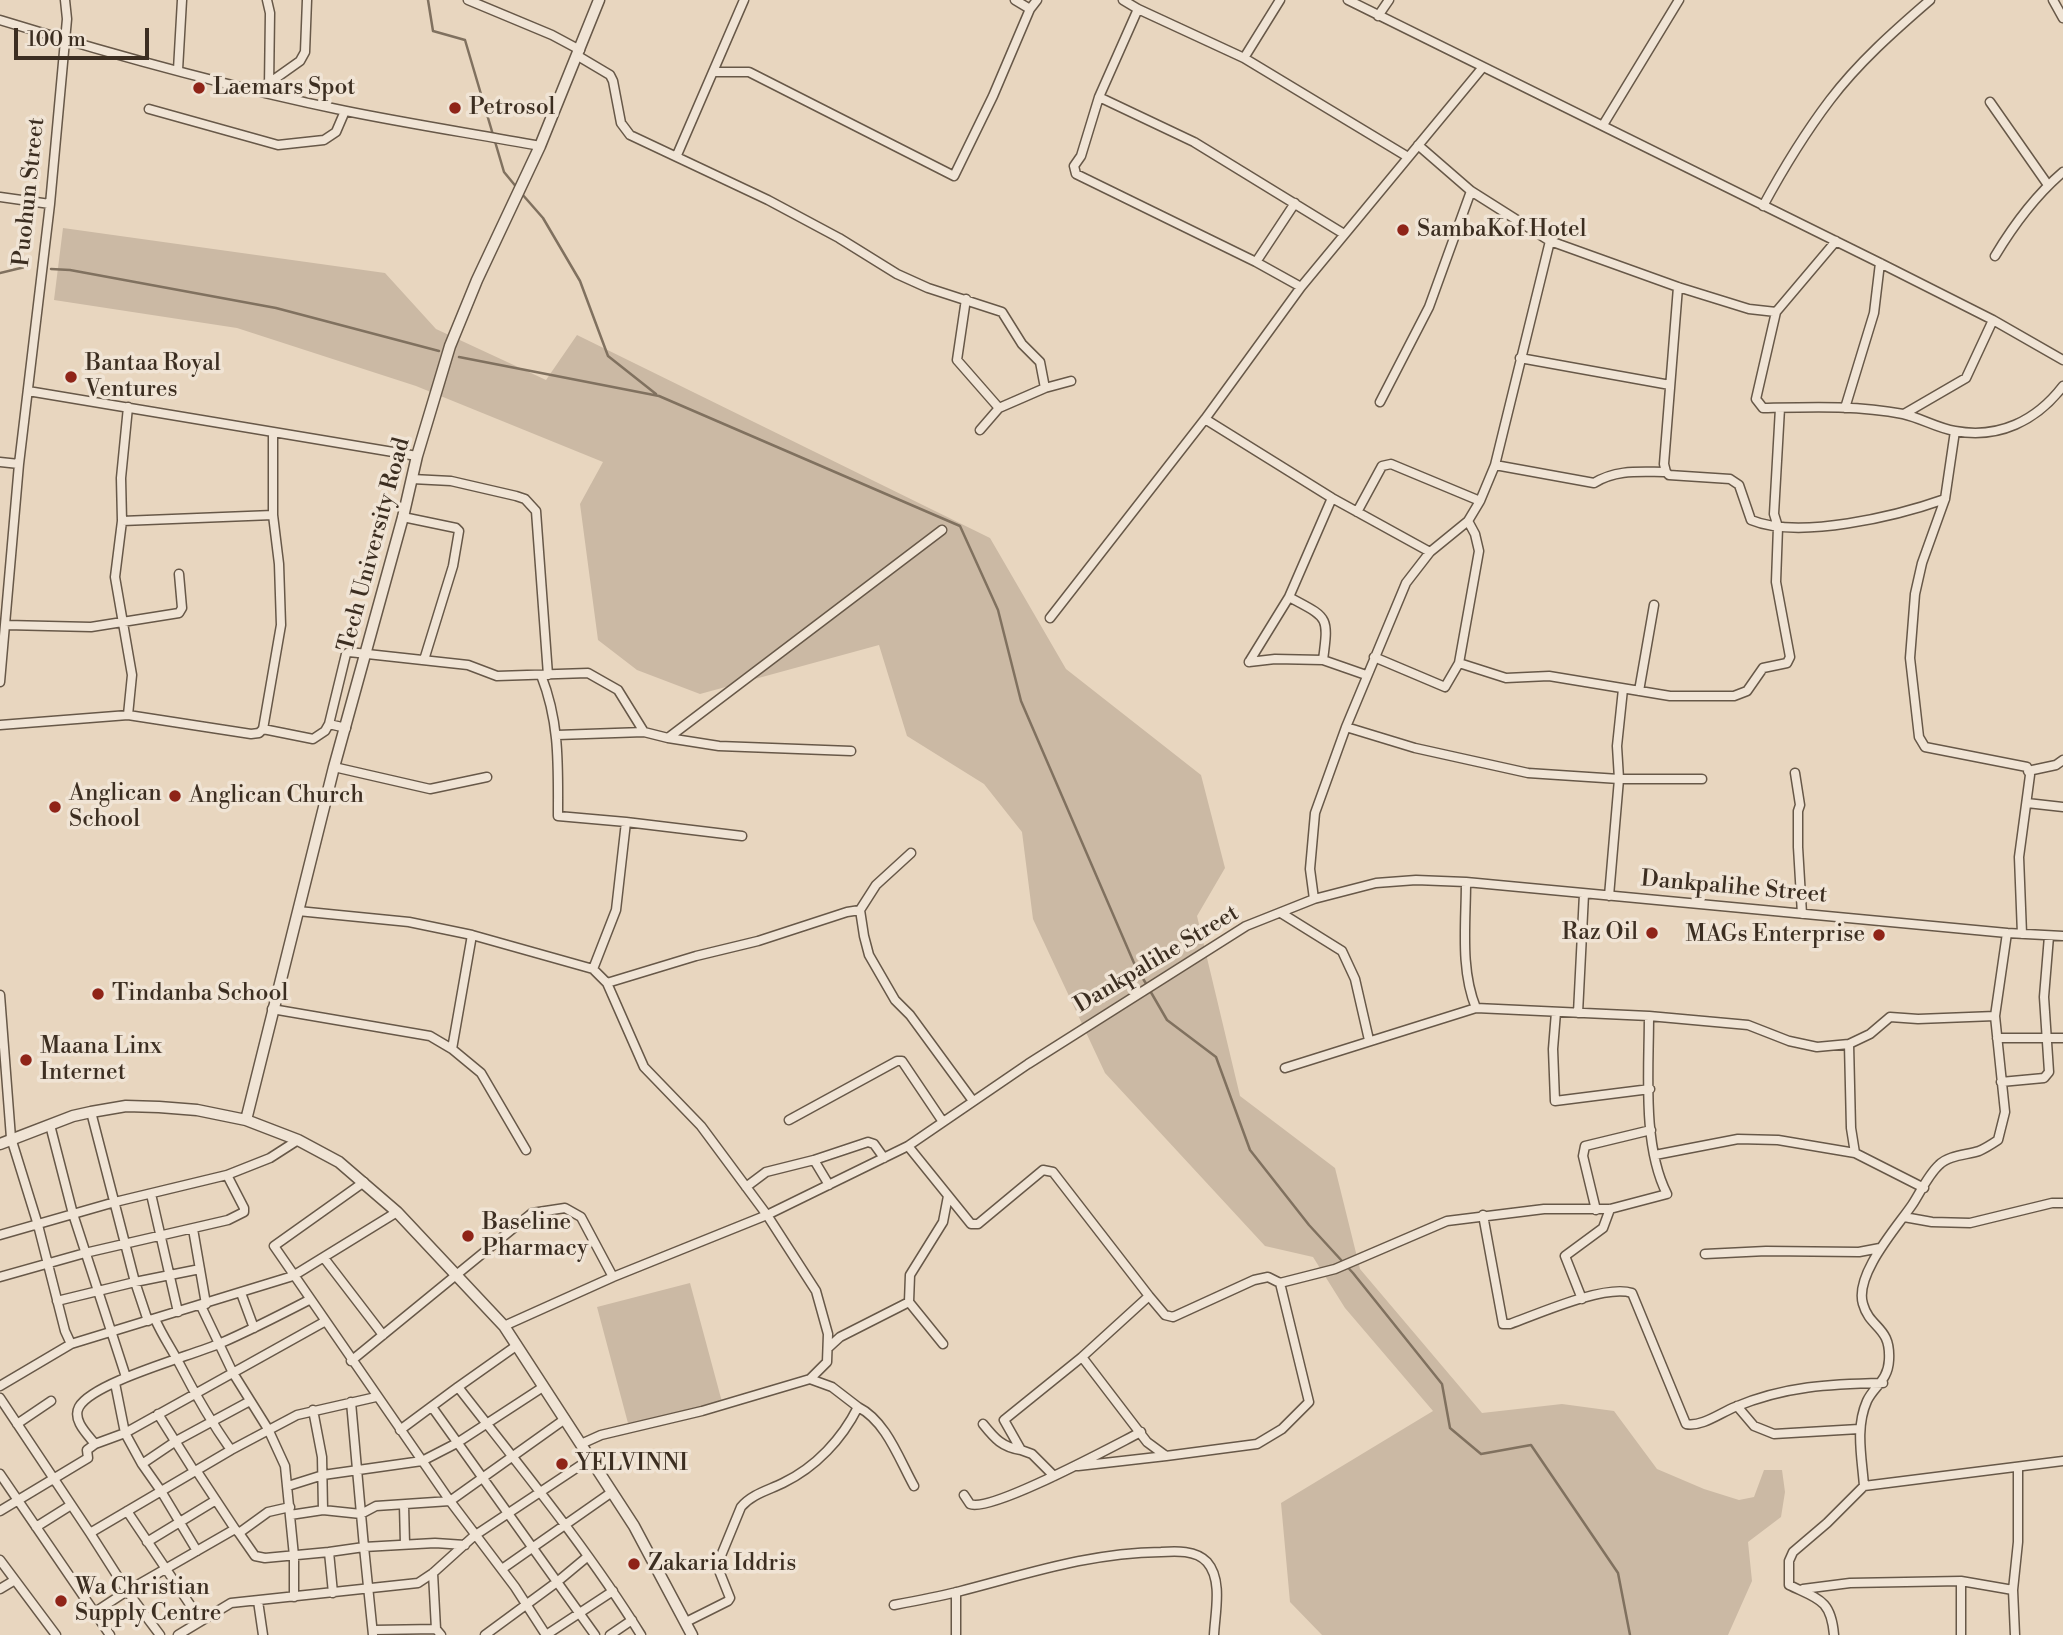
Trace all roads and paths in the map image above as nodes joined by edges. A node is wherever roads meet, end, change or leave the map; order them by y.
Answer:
1 (65, 0) edge
2 (182, 0) edge
3 (267, 0) edge
4 (307, 0) edge
5 (468, 0) edge
6 (599, 0) edge
7 (744, 0) edge
8 (1014, 0) edge
9 (1037, 0) edge
10 (1123, 0) edge
11 (1280, 0) edge
12 (1348, 0) edge
13 (1389, 0) edge
14 (1679, 0) edge
15 (1930, 0) edge
16 (2053, 0) edge
17 (1030, 9) junction
18 (1138, 9) junction
19 (1378, 16) junction
20 (2063, 18) edge
21 (0, 20) edge
22 (65, 40) junction
23 (579, 53) junction
24 (1244, 58) junction
25 (1483, 67) junction
26 (177, 70) junction
27 (713, 72) junction
28 (269, 88) junction
29 (1099, 97) junction
30 (1990, 102) dead end
31 (149, 109) dead end
32 (345, 111) junction
33 (1603, 125) junction
34 (1418, 145) junction
35 (540, 146) junction
36 (677, 155) junction
37 (1408, 158) junction
38 (2063, 172) edge
39 (2048, 185) junction
40 (1471, 191) junction
41 (0, 197) edge
42 (1295, 203) junction
43 (50, 204) junction
44 (1763, 206) junction
45 (1344, 234) junction
46 (1549, 241) junction
47 (1836, 241) junction
48 (1995, 256) dead end
49 (1256, 262) junction
50 (1880, 263) junction
51 (1301, 287) junction
52 (1678, 287) junction
53 (966, 299) junction
54 (1776, 312) junction
55 (1993, 320) junction
56 (1520, 358) junction
57 (2063, 360) edge
58 (1071, 381) dead end
59 (1670, 385) junction
60 (2063, 386) edge
61 (1045, 388) junction
62 (28, 391) junction
63 (1380, 402) dead end
64 (128, 407) junction
65 (999, 408) junction
66 (1780, 408) junction
67 (1844, 408) junction
68 (1904, 414) junction
69 (1205, 419) junction
70 (980, 430) dead end
71 (273, 432) junction
72 (1955, 432) junction
73 (417, 456) junction
74 (0, 462) edge
75 (19, 464) junction
76 (1496, 465) junction
77 (1666, 472) junction
78 (412, 479) junction
79 (1332, 498) junction
80 (1945, 499) junction
81 (1480, 501) junction
82 (1357, 512) junction
83 (273, 515) junction
84 (403, 517) junction
85 (122, 521) junction
86 (1468, 521) junction
87 (1778, 527) junction
88 (942, 530) dead end
89 (1430, 552) junction
90 (179, 573) dead end
91 (1289, 597) junction
92 (1654, 605) dead end
93 (1050, 618) dead end
94 (122, 623) junction
95 (6, 625) junction
96 (366, 654) junction
97 (1374, 657) junction
98 (424, 660) junction
99 (1322, 660) junction
100 (1459, 663) junction
101 (544, 675) junction
102 (1366, 675) junction
103 (0, 682) edge
104 (1623, 689) junction
105 (1639, 691) junction
106 (128, 715) junction
107 (329, 724) junction
108 (0, 725) edge
109 (346, 727) junction
110 (1346, 727) junction
111 (263, 729) junction
112 (644, 732) junction
113 (557, 734) junction
114 (668, 738) junction
115 (851, 751) dead end
116 (2063, 760) edge
117 (334, 767) junction
118 (2028, 771) junction
119 (1795, 773) dead end
120 (487, 777) dead end
121 (1619, 779) junction
122 (1702, 779) dead end
123 (2026, 803) junction
124 (2063, 807) edge
125 (626, 822) junction
126 (742, 836) dead end
127 (911, 853) dead end
128 (1466, 882) junction
129 (1584, 894) junction
130 (1609, 896) junction
131 (1314, 899) junction
132 (860, 910) junction
133 (298, 911) junction
134 (1281, 913) junction
135 (1801, 914) junction
136 (2007, 933) junction
137 (2022, 934) junction
138 (472, 935) junction
139 (2049, 936) junction
140 (2063, 936) edge
141 (593, 969) junction
142 (607, 983) junction
143 (0, 995) edge
144 (1476, 1008) junction
145 (272, 1009) junction
146 (1556, 1013) junction
147 (1578, 1013) junction
148 (1649, 1016) junction
149 (1995, 1016) junction
150 (1997, 1038) junction
151 (2048, 1038) junction
152 (2063, 1038) edge
153 (1369, 1040) junction
154 (1849, 1044) junction
155 (452, 1049) junction
156 (1284, 1068) dead end
157 (2001, 1082) junction
158 (1650, 1089) junction
159 (973, 1101) junction
160 (91, 1112) junction
161 (246, 1120) junction
162 (789, 1120) dead end
163 (943, 1122) junction
164 (50, 1125) junction
165 (1651, 1130) junction
166 (11, 1138) junction
167 (298, 1140) junction
168 (0, 1144) edge
169 (908, 1146) junction
170 (526, 1150) dead end
171 (1855, 1153) junction
172 (1655, 1155) junction
173 (884, 1158) junction
174 (814, 1160) junction
175 (227, 1175) junction
176 (364, 1182) junction
177 (828, 1185) junction
178 (746, 1187) junction
179 (1924, 1188) junction
180 (151, 1194) junction
181 (948, 1196) junction
182 (114, 1202) junction
183 (2063, 1203) edge
184 (1610, 1209) junction
185 (1596, 1210) junction
186 (397, 1212) junction
187 (73, 1214) junction
188 (767, 1215) junction
189 (1483, 1215) junction
190 (1904, 1217) junction
191 (38, 1225) junction
192 (193, 1228) junction
193 (160, 1235) junction
194 (0, 1236) edge
195 (126, 1243) junction
196 (1880, 1248) junction
197 (85, 1253) junction
198 (1705, 1254) dead end
199 (324, 1258) junction
200 (49, 1264) junction
201 (200, 1269) junction
202 (456, 1275) junction
203 (169, 1276) junction
204 (293, 1276) junction
205 (0, 1277) edge
206 (613, 1277) junction
207 (135, 1282) junction
208 (1280, 1283) junction
209 (97, 1290) junction
210 (241, 1293) junction
211 (1149, 1296) junction
212 (1581, 1299) junction
213 (309, 1300) junction
214 (57, 1301) junction
215 (909, 1302) junction
216 (203, 1305) junction
217 (178, 1312) junction
218 (151, 1320) junction
219 (324, 1322) junction
220 (504, 1326) junction
221 (254, 1328) junction
222 (110, 1332) junction
223 (383, 1335) junction
224 (219, 1344) junction
225 (943, 1344) dead end
226 (71, 1345) junction
227 (516, 1346) junction
228 (828, 1348) junction
229 (1082, 1357) junction
230 (178, 1360) junction
231 (351, 1361) junction
232 (233, 1373) junction
233 (126, 1377) junction
234 (810, 1379) junction
235 (1883, 1382) junction
236 (115, 1383) junction
237 (0, 1386) edge
238 (458, 1387) junction
239 (542, 1387) junction
240 (194, 1393) junction
241 (376, 1397) junction
242 (0, 1398) edge
243 (51, 1401) dead end
244 (250, 1401) junction
245 (351, 1402) junction
246 (1737, 1406) junction
247 (432, 1407) junction
248 (858, 1407) junction
249 (313, 1410) junction
250 (158, 1414) junction
251 (565, 1419) junction
252 (211, 1422) junction
253 (486, 1423) junction
254 (17, 1424) junction
255 (983, 1424) dead end
256 (268, 1429) junction
257 (1860, 1429) junction
258 (400, 1430) junction
259 (1141, 1432) junction
260 (125, 1433) junction
261 (176, 1441) junction
262 (457, 1443) junction
263 (95, 1444) junction
264 (581, 1444) junction
265 (231, 1450) junction
266 (1021, 1450) junction
267 (514, 1455) junction
268 (1166, 1456) junction
269 (590, 1459) junction
270 (422, 1461) junction
271 (2063, 1461) edge
272 (142, 1464) junction
273 (1071, 1467) junction
274 (2018, 1467) junction
275 (195, 1470) junction
276 (358, 1470) junction
277 (0, 1474) edge
278 (323, 1475) junction
279 (1054, 1476) junction
280 (482, 1478) junction
281 (54, 1480) junction
282 (288, 1486) junction
283 (914, 1486) dead end
284 (1864, 1486) junction
285 (161, 1491) junction
286 (540, 1492) junction
287 (612, 1492) junction
288 (964, 1495) dead end
289 (18, 1500) junction
290 (216, 1500) junction
291 (450, 1501) junction
292 (71, 1505) junction
293 (404, 1505) junction
294 (323, 1510) junction
295 (0, 1511) edge
296 (127, 1511) junction
297 (290, 1511) junction
298 (361, 1514) junction
299 (507, 1514) junction
300 (181, 1522) junction
301 (564, 1525) junction
302 (36, 1527) junction
303 (237, 1531) junction
304 (90, 1533) junction
305 (474, 1536) junction
306 (147, 1542) junction
307 (405, 1544) junction
308 (465, 1545) junction
309 (365, 1547) junction
310 (532, 1548) junction
311 (197, 1551) junction
312 (329, 1552) junction
313 (294, 1556) junction
314 (587, 1557) junction
315 (0, 1560) edge
316 (166, 1569) junction
317 (502, 1569) junction
318 (433, 1573) junction
319 (15, 1580) junction
320 (1961, 1581) junction
321 (557, 1582) junction
322 (0, 1589) edge
323 (1800, 1589) junction
324 (368, 1590) junction
325 (2013, 1590) junction
326 (127, 1591) junction
327 (613, 1591) junction
328 (957, 1592) junction
329 (333, 1594) junction
330 (295, 1597) junction
331 (258, 1601) junction
332 (526, 1605) junction
333 (894, 1605) dead end
334 (95, 1612) junction
335 (580, 1613) junction
336 (201, 1620) junction
337 (632, 1620) junction
338 (686, 1622) junction
339 (374, 1632) edge
340 (439, 1632) edge
341 (54, 1634) edge
342 (110, 1635) edge
343 (160, 1635) edge
344 (178, 1635) edge
345 (263, 1635) edge
346 (486, 1635) edge
347 (546, 1635) edge
348 (595, 1635) edge
349 (610, 1635) edge
350 (641, 1635) edge
351 (692, 1635) edge
352 (956, 1635) edge
353 (1214, 1635) edge
354 (1834, 1635) edge
355 (1961, 1635) edge
356 (2015, 1635) edge

1 - 22 street, Puohun Street
2 - 26 street
3 - 28 street
4 - 28 street
5 - 23 street
6 - 23 street, Tech University Road
7 - 27 street
8 - 17 street
9 - 17 street
10 - 18 street
11 - 24 street
12 - 19 street
13 - 19 street
14 - 33 street
15 - 44 street
16 - 20 street
17 - 27 street
18 - 24 street
18 - 29 street
19 - 25 street
21 - 22 street
22 - 26 street
22 - 43 street, Puohun Street
23 - 35 street, Tech University Road
23 - 36 street
24 - 37 street
25 - 33 street
25 - 34 street
26 - 28 street
27 - 36 street
28 - 32 street
29 - 42 street
29 - 49 street
30 - 39 street
31 - 32 street
32 - 35 street
33 - 44 street
34 - 37 street
34 - 40 street
35 - 73 street, Tech University Road
36 - 53 street
37 - 45 street
38 - 39 street
39 - 48 street
40 - 46 street
40 - 63 street
41 - 43 street
42 - 45 street
42 - 49 street
43 - 62 street, Puohun Street
44 - 47 street
45 - 51 street
46 - 52 street
46 - 56 street
47 - 50 street
47 - 54 street
49 - 51 street
50 - 55 street
50 - 67 street
51 - 69 street
52 - 54 street
52 - 59 street
53 - 61 street
53 - 65 street
54 - 66 street
55 - 57 street
55 - 68 street
56 - 59 street
56 - 76 street
58 - 61 street
59 - 77 street
60 - 72 street
61 - 65 street
62 - 64 street
62 - 75 street, Puohun Street
64 - 71 street
64 - 85 street
65 - 70 street
66 - 67 street
66 - 87 street
67 - 68 street
68 - 72 street
69 - 79 street
69 - 93 street
71 - 73 street
71 - 83 street
72 - 80 street
73 - 78 street, Tech University Road
74 - 75 street
75 - 95 street, Puohun Street
76 - 77 street
76 - 81 street
77 - 87 street
78 - 84 street, Tech University Road
78 - 101 street
79 - 82 street
79 - 91 street
80 - 87 street
80 - 118 street
81 - 82 street
81 - 86 street
82 - 89 street
83 - 85 street
83 - 111 street
84 - 96 street, Tech University Road
84 - 98 street
85 - 94 street
86 - 89 street
86 - 100 street
87 - 105 street
88 - 114 street
89 - 97 street
90 - 94 street
91 - 99 street
91 - 99 street
92 - 105 street
94 - 95 street
94 - 106 street
95 - 103 street, Puohun Street
96 - 98 street
96 - 107 street
96 - 109 street, Tech University Road
97 - 100 street
97 - 102 street
98 - 101 street
99 - 102 street
100 - 104 street
101 - 112 street
101 - 113 street
102 - 110 street
104 - 105 street
104 - 121 street
106 - 108 street
106 - 111 street
107 - 109 street
107 - 111 street
109 - 117 street, Tech University Road
110 - 121 street
110 - 131 street
112 - 113 street
112 - 114 street
113 - 125 street
114 - 115 street
116 - 118 street
117 - 120 street
117 - 133 street, Tech University Road
118 - 123 street
119 - 135 street
121 - 122 street
121 - 130 street
123 - 124 street
123 - 137 street
125 - 126 street
125 - 141 street
127 - 132 street
128 - 129 street, Dankpalihe Street
128 - 131 street, Dankpalihe Street
128 - 144 street
129 - 130 street, Dankpalihe Street
129 - 147 street
130 - 135 street, Dankpalihe Street
131 - 134 street, Dankpalihe Street
132 - 142 street
132 - 159 street
133 - 138 street
133 - 145 street, Tech University Road
134 - 153 street
134 - 159 street, Dankpalihe Street
135 - 136 street, Dankpalihe Street
136 - 137 street, Dankpalihe Street
136 - 149 street
137 - 139 street, Dankpalihe Street
138 - 141 street
138 - 155 street
139 - 140 street, Dankpalihe Street
139 - 151 street
141 - 142 street
142 - 178 street
143 - 166 street
144 - 146 street
144 - 153 street
145 - 155 street
145 - 161 street, Tech University Road
146 - 147 street
146 - 158 street
147 - 148 street
148 - 154 street
148 - 158 street
149 - 150 street
149 - 154 street
150 - 151 street
150 - 157 street
151 - 152 street
151 - 157 street
153 - 156 street
154 - 171 street
155 - 170 street
157 - 179 street
158 - 165 street
159 - 163 street, Dankpalihe Street
160 - 161 street
160 - 164 street
160 - 182 street
161 - 167 street
162 - 163 street
163 - 169 street, Dankpalihe Street
164 - 166 street
164 - 187 street
165 - 172 street
165 - 185 street
166 - 168 street
166 - 191 street
167 - 175 street
167 - 176 street
169 - 173 street, Dankpalihe Street
169 - 181 street
171 - 172 street
171 - 179 street
172 - 184 street
173 - 174 street
173 - 177 street, Dankpalihe Street
174 - 177 street
174 - 178 street
175 - 180 street
175 - 192 street
176 - 186 street
176 - 204 street
177 - 188 street, Dankpalihe Street
178 - 188 street
179 - 190 street
180 - 182 street
180 - 193 street
181 - 211 street
181 - 215 street
182 - 187 street
182 - 195 street
183 - 190 street
184 - 185 street
184 - 212 street
185 - 189 street
186 - 199 street
186 - 202 street
187 - 191 street
187 - 197 street
188 - 206 street, Dankpalihe Street
188 - 228 street
189 - 208 street
189 - 212 street
190 - 196 street
191 - 194 street
191 - 200 street
192 - 193 street
192 - 201 street
193 - 195 street
193 - 203 street
195 - 197 street
195 - 207 street
196 - 198 street
196 - 235 street
197 - 200 street
197 - 209 street
199 - 204 street
199 - 223 street
200 - 205 street
200 - 214 street
201 - 203 street
201 - 216 street
202 - 206 street
202 - 220 street
202 - 223 street
203 - 207 street
203 - 217 street
204 - 210 street
204 - 213 street
206 - 220 street, Dankpalihe Street
207 - 209 street
207 - 218 street
208 - 211 street
208 - 268 street
209 - 214 street
209 - 222 street
210 - 216 street
210 - 221 street
211 - 229 street
212 - 246 street
213 - 219 street
213 - 221 street
214 - 226 street
215 - 225 street
215 - 228 street
216 - 217 street
216 - 224 street
217 - 218 street
218 - 222 street
218 - 230 street
219 - 231 street
219 - 232 street
220 - 227 street
221 - 224 street
222 - 226 street
222 - 233 street
223 - 231 street
224 - 230 street
224 - 232 street
226 - 237 street
227 - 238 street
227 - 239 street
228 - 234 street
229 - 259 street
229 - 266 street
230 - 233 street
230 - 240 street
231 - 241 street
232 - 240 street
232 - 244 street
233 - 236 street
234 - 248 street
234 - 264 street
235 - 246 street
235 - 257 street
236 - 260 street
236 - 263 street
238 - 247 street
238 - 253 street
239 - 251 street
239 - 253 street
240 - 250 street
240 - 252 street
241 - 245 street
241 - 258 street
242 - 254 street
243 - 254 street
244 - 252 street
244 - 256 street
245 - 249 street
245 - 276 street
246 - 257 street
247 - 258 street
247 - 262 street
248 - 283 street
248 - 338 street
249 - 256 street
249 - 278 street
250 - 260 street
250 - 261 street
251 - 264 street
251 - 267 street
252 - 261 street
252 - 265 street
253 - 262 street
253 - 267 street
254 - 281 street
255 - 266 street
256 - 265 street
256 - 282 street
257 - 284 street
258 - 270 street
259 - 268 street
259 - 273 street
260 - 263 street
260 - 272 street
261 - 272 street
261 - 275 street
262 - 270 street
262 - 280 street
263 - 281 street
264 - 269 street
265 - 275 street
266 - 279 street
267 - 280 street
267 - 286 street
268 - 273 street
269 - 286 street
269 - 287 street
270 - 276 street
270 - 291 street
271 - 274 street
272 - 285 street
273 - 279 street
274 - 284 street
274 - 325 street
275 - 285 street
275 - 290 street
276 - 278 street
276 - 298 street
277 - 289 street
278 - 282 street
278 - 294 street
279 - 288 street
280 - 291 street
280 - 299 street
281 - 289 street
281 - 292 street
282 - 297 street
284 - 323 street
285 - 296 street
285 - 300 street
286 - 299 street
286 - 301 street
287 - 301 street
287 - 338 street
289 - 295 street
289 - 302 street
290 - 300 street
290 - 303 street
291 - 293 street
291 - 305 street
292 - 302 street
292 - 304 street
293 - 298 street
293 - 307 street
294 - 297 street
294 - 298 street
296 - 304 street
296 - 306 street
297 - 303 street
297 - 313 street
298 - 309 street
299 - 305 street
299 - 310 street
300 - 306 street
300 - 311 street
301 - 310 street
301 - 314 street
302 - 334 street
303 - 311 street
303 - 313 street
304 - 326 street
305 - 308 street
305 - 317 street
306 - 316 street
307 - 308 street
307 - 309 street
308 - 318 street
309 - 312 street
309 - 324 street
310 - 317 street
310 - 321 street
311 - 316 street
312 - 313 street
312 - 329 street
313 - 330 street
314 - 321 street
314 - 327 street
315 - 319 street
316 - 326 street
316 - 336 street
317 - 332 street
318 - 324 street
318 - 340 street
319 - 322 street
319 - 341 street
320 - 323 street
320 - 325 street
320 - 355 street
321 - 332 street
321 - 335 street
323 - 354 street
324 - 329 street
324 - 339 street
325 - 356 street
326 - 334 street
326 - 343 street
327 - 335 street
327 - 337 street
328 - 333 street
328 - 352 street
328 - 353 street
329 - 330 street
330 - 331 street
331 - 336 street
331 - 345 street
332 - 346 street
332 - 347 street
334 - 342 street
335 - 347 street
335 - 348 street
336 - 344 street
337 - 349 street
337 - 350 street
338 - 351 street
339 - 340 street

